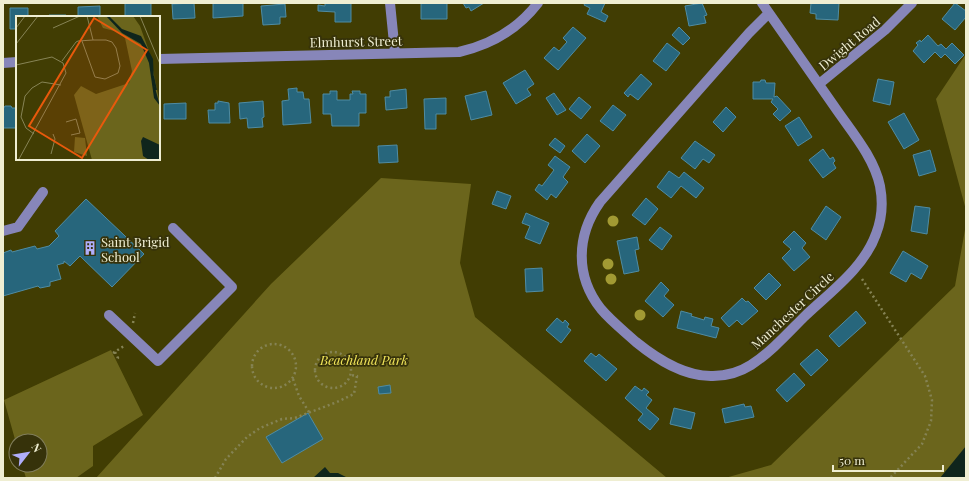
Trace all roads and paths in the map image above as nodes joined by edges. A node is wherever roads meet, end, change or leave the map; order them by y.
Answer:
1 (390, 3) edge
2 (538, 3) edge
3 (762, 3) edge
4 (912, 3) edge
5 (769, 13) junction
6 (395, 53) junction
7 (160, 59) edge
8 (16, 62) edge
9 (3, 63) edge
10 (819, 84) junction
11 (43, 192) dead end
12 (173, 228) dead end
13 (3, 231) edge
14 (862, 279) dead end
15 (108, 315) dead end
16 (130, 344) dead end
17 (116, 359) dead end
18 (351, 375) junction
19 (293, 378) junction
20 (309, 412) junction
21 (215, 478) edge
22 (890, 478) edge

1 - 6 street
2 - 6 street, Elmhurst Street
3 - 5 street, Manchester Circle
4 - 10 street, Dwight Road
5 - 10 street, Manchester Circle
5 - 10 street, Manchester Circle
6 - 7 street, Elmhurst Street
8 - 9 street
11 - 13 street
12 - 15 street
14 - 22 path
16 - 17 path
18 - 18 path
18 - 20 path
19 - 19 path
19 - 20 path
20 - 21 path

